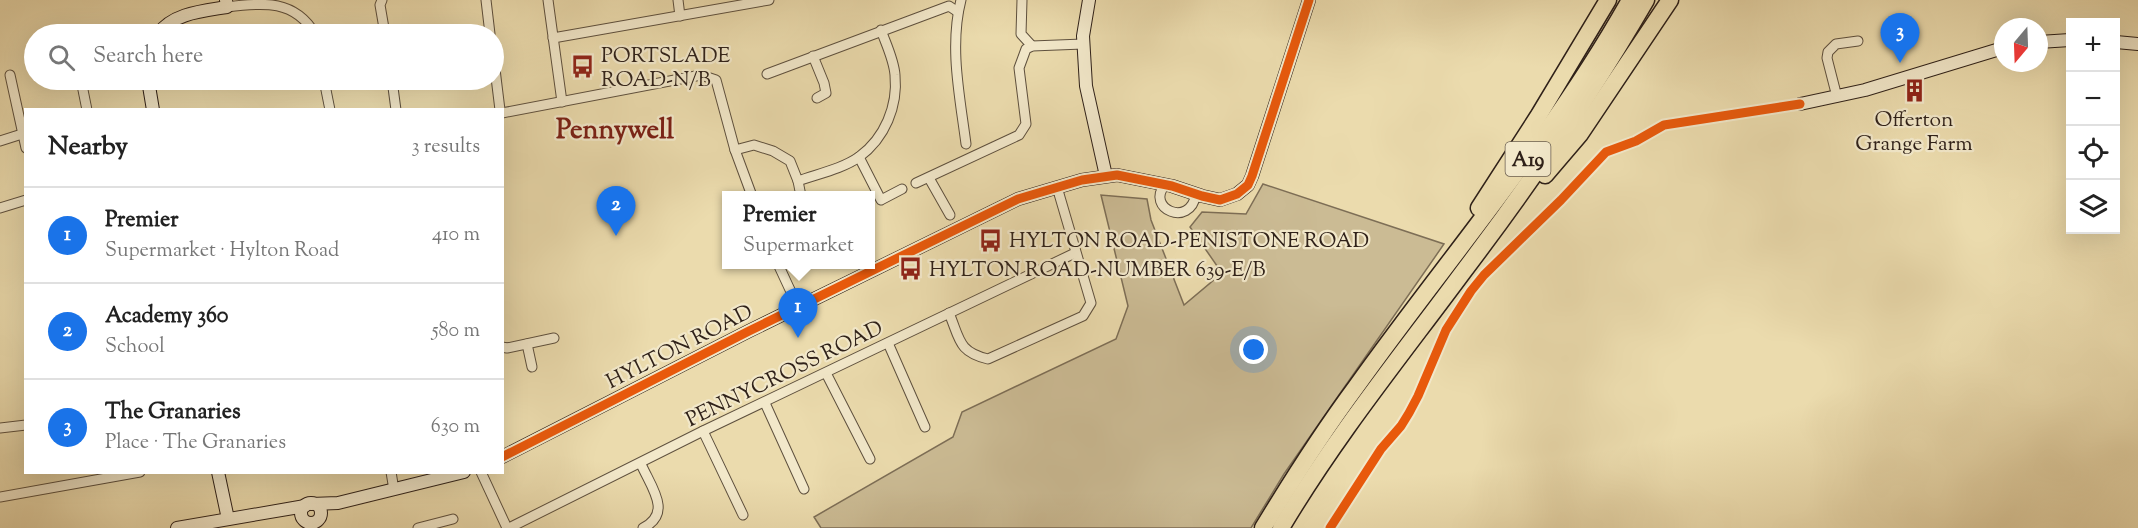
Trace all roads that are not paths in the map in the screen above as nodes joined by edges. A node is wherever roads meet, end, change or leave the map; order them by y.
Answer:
1 (382, 0) edge
2 (486, 0) edge
3 (548, 0) edge
4 (678, 0) edge
5 (769, 0) edge
6 (961, 0) edge
7 (1022, 0) edge
8 (1089, 0) edge
9 (1309, 0) edge
10 (1608, 0) edge
11 (1630, 0) edge
12 (1646, 0) edge
13 (1670, 0) edge
14 (226, 3) edge
15 (958, 12) junction
16 (680, 16) junction
17 (169, 24) edge
18 (309, 24) edge
19 (383, 24) edge
20 (489, 24) edge
21 (881, 30) junction
22 (553, 38) junction
23 (2066, 40) edge
24 (1858, 41) dead end
25 (2048, 41) edge
26 (2120, 42) edge
27 (1083, 44) junction
28 (2138, 44) edge
29 (1032, 46) junction
30 (1994, 51) edge
31 (813, 56) junction
32 (767, 74) dead end
33 (10, 75) dead end
34 (83, 90) edge
35 (150, 90) edge
36 (326, 90) edge
37 (393, 90) edge
38 (498, 90) edge
39 (1837, 97) junction
40 (817, 98) dead end
41 (562, 102) junction
42 (1800, 104) dead end
43 (87, 108) edge
44 (153, 108) edge
45 (330, 108) edge
46 (396, 108) edge
47 (500, 108) edge
48 (504, 113) edge
49 (22, 134) junction
50 (0, 141) edge
51 (24, 141) edge
52 (966, 144) dead end
53 (735, 150) junction
54 (859, 157) junction
55 (1106, 176) junction
56 (930, 178) junction
57 (798, 182) junction
58 (916, 183) dead end
59 (1165, 184) junction
60 (1057, 187) junction
61 (902, 189) dead end
62 (750, 191) edge
63 (800, 191) edge
64 (1196, 194) junction
65 (24, 201) edge
66 (0, 208) edge
67 (950, 215) dead end
68 (1075, 253) junction
69 (780, 269) edge
70 (1464, 271) junction
71 (798, 307) junction
72 (1414, 309) junction
73 (949, 313) junction
74 (554, 338) dead end
75 (888, 343) junction
76 (527, 344) junction
77 (504, 347) edge
78 (532, 368) dead end
79 (826, 373) junction
80 (765, 403) junction
81 (24, 425) edge
82 (0, 428) edge
83 (925, 428) dead end
84 (703, 431) junction
85 (504, 455) edge
86 (870, 459) dead end
87 (641, 464) junction
88 (129, 474) edge
89 (218, 474) edge
90 (391, 474) edge
91 (456, 474) edge
92 (482, 474) edge
93 (804, 489) dead end
94 (394, 490) junction
95 (0, 497) edge
96 (338, 503) junction
97 (308, 505) junction
98 (272, 512) junction
99 (743, 515) dead end
100 (228, 519) junction
101 (453, 519) dead end
102 (313, 522) edge
103 (433, 526) edge
104 (177, 528) edge
105 (418, 528) edge
106 (508, 528) edge
107 (643, 528) edge
108 (1263, 528) edge
109 (1281, 528) edge

1 - 19 street
2 - 20 street
3 - 22 street
4 - 16 street
5 - 16 street
6 - 15 street
7 - 29 street
8 - 27 street
9 - 64 street, HYLTON ROAD
10 - 72 highway
11 - 72 highway, A19
12 - 70 highway, A19
13 - 70 highway
14 - 17 street
14 - 18 street
15 - 21 street
15 - 52 street
16 - 22 street
21 - 31 street
21 - 54 street
22 - 41 street
23 - 25 street
24 - 39 street
26 - 28 street
27 - 29 street
27 - 55 street
29 - 56 street
30 - 39 street
31 - 32 street
31 - 40 street
33 - 49 street
34 - 43 street
35 - 44 street
36 - 45 street
37 - 46 street
38 - 47 street
39 - 42 street
41 - 48 street
41 - 53 street
49 - 50 street
49 - 51 street
53 - 57 street
53 - 62 street
54 - 57 street
54 - 61 street
55 - 59 street, HYLTON ROAD
55 - 60 street, HYLTON ROAD
56 - 58 street
56 - 67 street
57 - 63 street
59 - 64 street, HYLTON ROAD
59 - 64 street
60 - 68 street
60 - 71 street, HYLTON ROAD
65 - 66 street
68 - 73 street, PENNYCROSS ROAD
68 - 73 street
69 - 71 street
70 - 109 highway, A19
71 - 85 street, HYLTON ROAD
72 - 108 highway, A19
73 - 75 street, PENNYCROSS ROAD
74 - 76 street
75 - 79 street, PENNYCROSS ROAD
75 - 83 street
76 - 77 street
76 - 78 street
79 - 80 street, PENNYCROSS ROAD
79 - 86 street
80 - 84 street, PENNYCROSS ROAD
80 - 93 street
81 - 82 street
84 - 87 street, PENNYCROSS ROAD
84 - 99 street
87 - 106 street, PENNYCROSS ROAD
87 - 107 street
88 - 95 street
89 - 100 street
90 - 94 street
91 - 94 street
92 - 106 street
94 - 96 street
96 - 97 street
96 - 102 street
97 - 98 street
97 - 102 street
97 - 102 street
98 - 100 street
98 - 102 street
100 - 104 street
101 - 103 street
103 - 105 street

